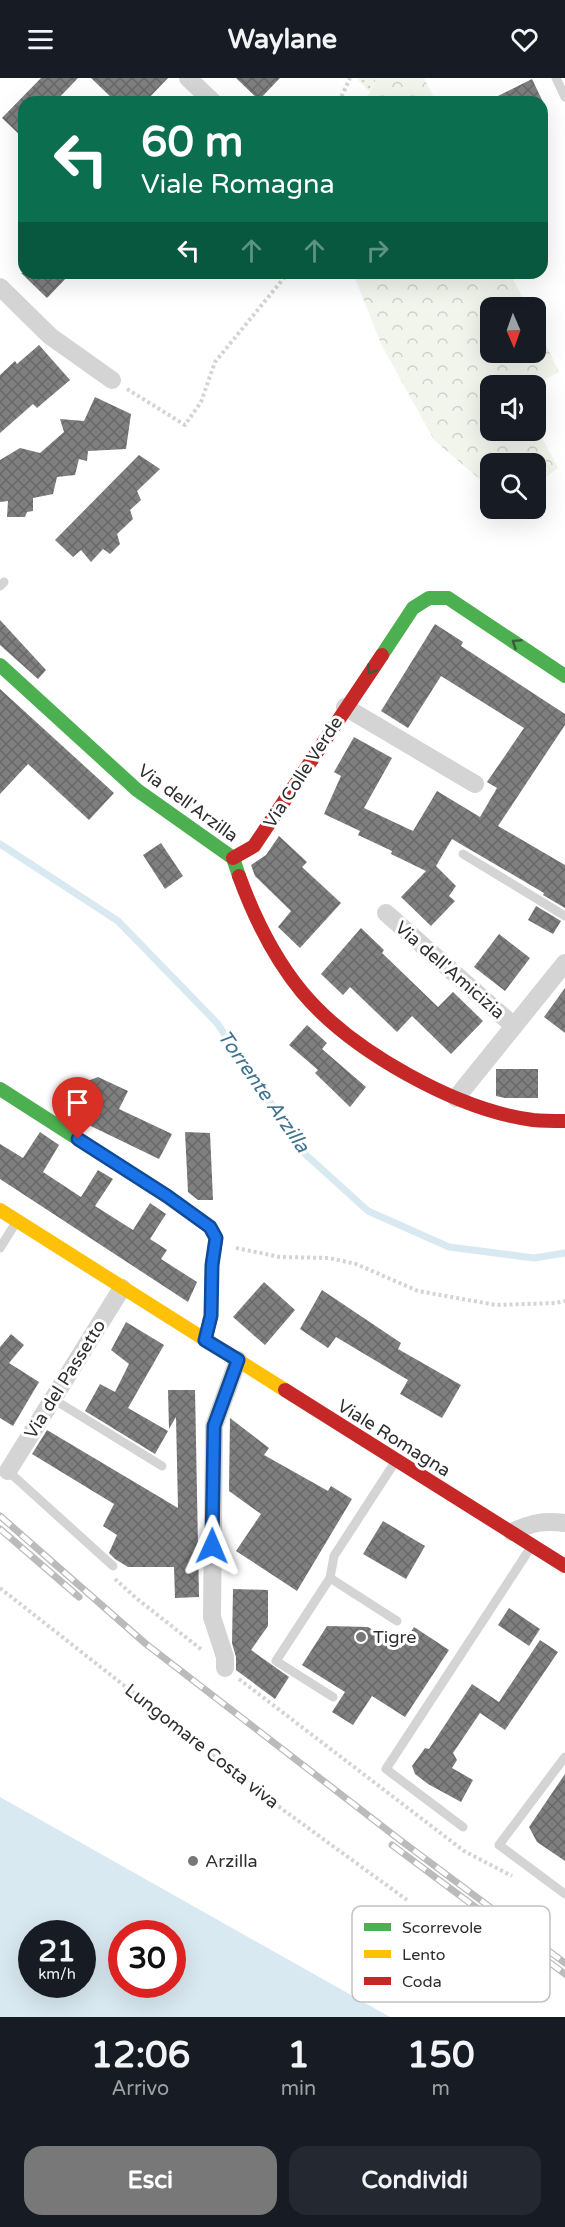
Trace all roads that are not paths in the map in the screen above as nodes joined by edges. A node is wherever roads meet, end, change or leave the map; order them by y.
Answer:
1 (188, 78) edge
2 (555, 78) edge
3 (207, 96) edge
4 (565, 97) edge
5 (0, 287) edge
6 (112, 380) road end
7 (0, 665) edge
8 (565, 676) edge
9 (345, 707) junction
10 (475, 784) dead end
11 (462, 854) dead end
12 (233, 858) junction
13 (386, 913) dead end
14 (565, 916) edge
15 (565, 963) edge
16 (514, 1026) junction
17 (0, 1089) edge
18 (456, 1098) junction
19 (565, 1121) edge
20 (0, 1210) edge
21 (17, 1221) junction
22 (0, 1248) edge
23 (122, 1288) junction
24 (205, 1340) junction
25 (238, 1360) junction
26 (53, 1399) junction
27 (396, 1460) junction
28 (162, 1466) dead end
29 (8, 1471) joint
30 (565, 1523) edge
31 (512, 1533) junction
32 (532, 1545) junction
33 (565, 1566) edge
34 (112, 1570) road end
35 (330, 1578) junction
36 (397, 1622) dead end
37 (225, 1668) road end
38 (333, 1697) dead end
39 (565, 1757) edge
40 (463, 1827) dead end
41 (565, 1894) edge

1 - 3 street
2 - 4 lane
5 - 6 street
7 - 12 street, Via dell'Arzilla
8 -> 9 street, Via Colle Verde
9 - 10 street, Via Colle Verde
9 - 12 street, Via Colle Verde
11 - 14 lane
12 - 18 street, Via dell'Arzilla
13 - 16 street, Via dell'Amicizia
15 - 16 street
16 - 18 street
17 - 24 street
18 - 19 street, Via dell'Arzilla
20 - 21 street, Viale Romagna
21 - 22 lane
21 - 23 street, Viale Romagna
23 - 24 street, Viale Romagna
23 - 26 street, Via del Passetto
24 - 25 street, Viale Romagna
25 - 27 street, Viale Romagna
25 - 37 street
26 - 28 lane
26 - 29 street, Via del Passetto
27 - 31 street, Viale Romagna
27 - 35 lane
29 - 34 lane
30 - 31 street
31 - 32 street, Viale Romagna
32 - 33 street, Viale Romagna
32 - 40 lane
35 - 36 lane
35 - 38 lane
39 - 41 lane

